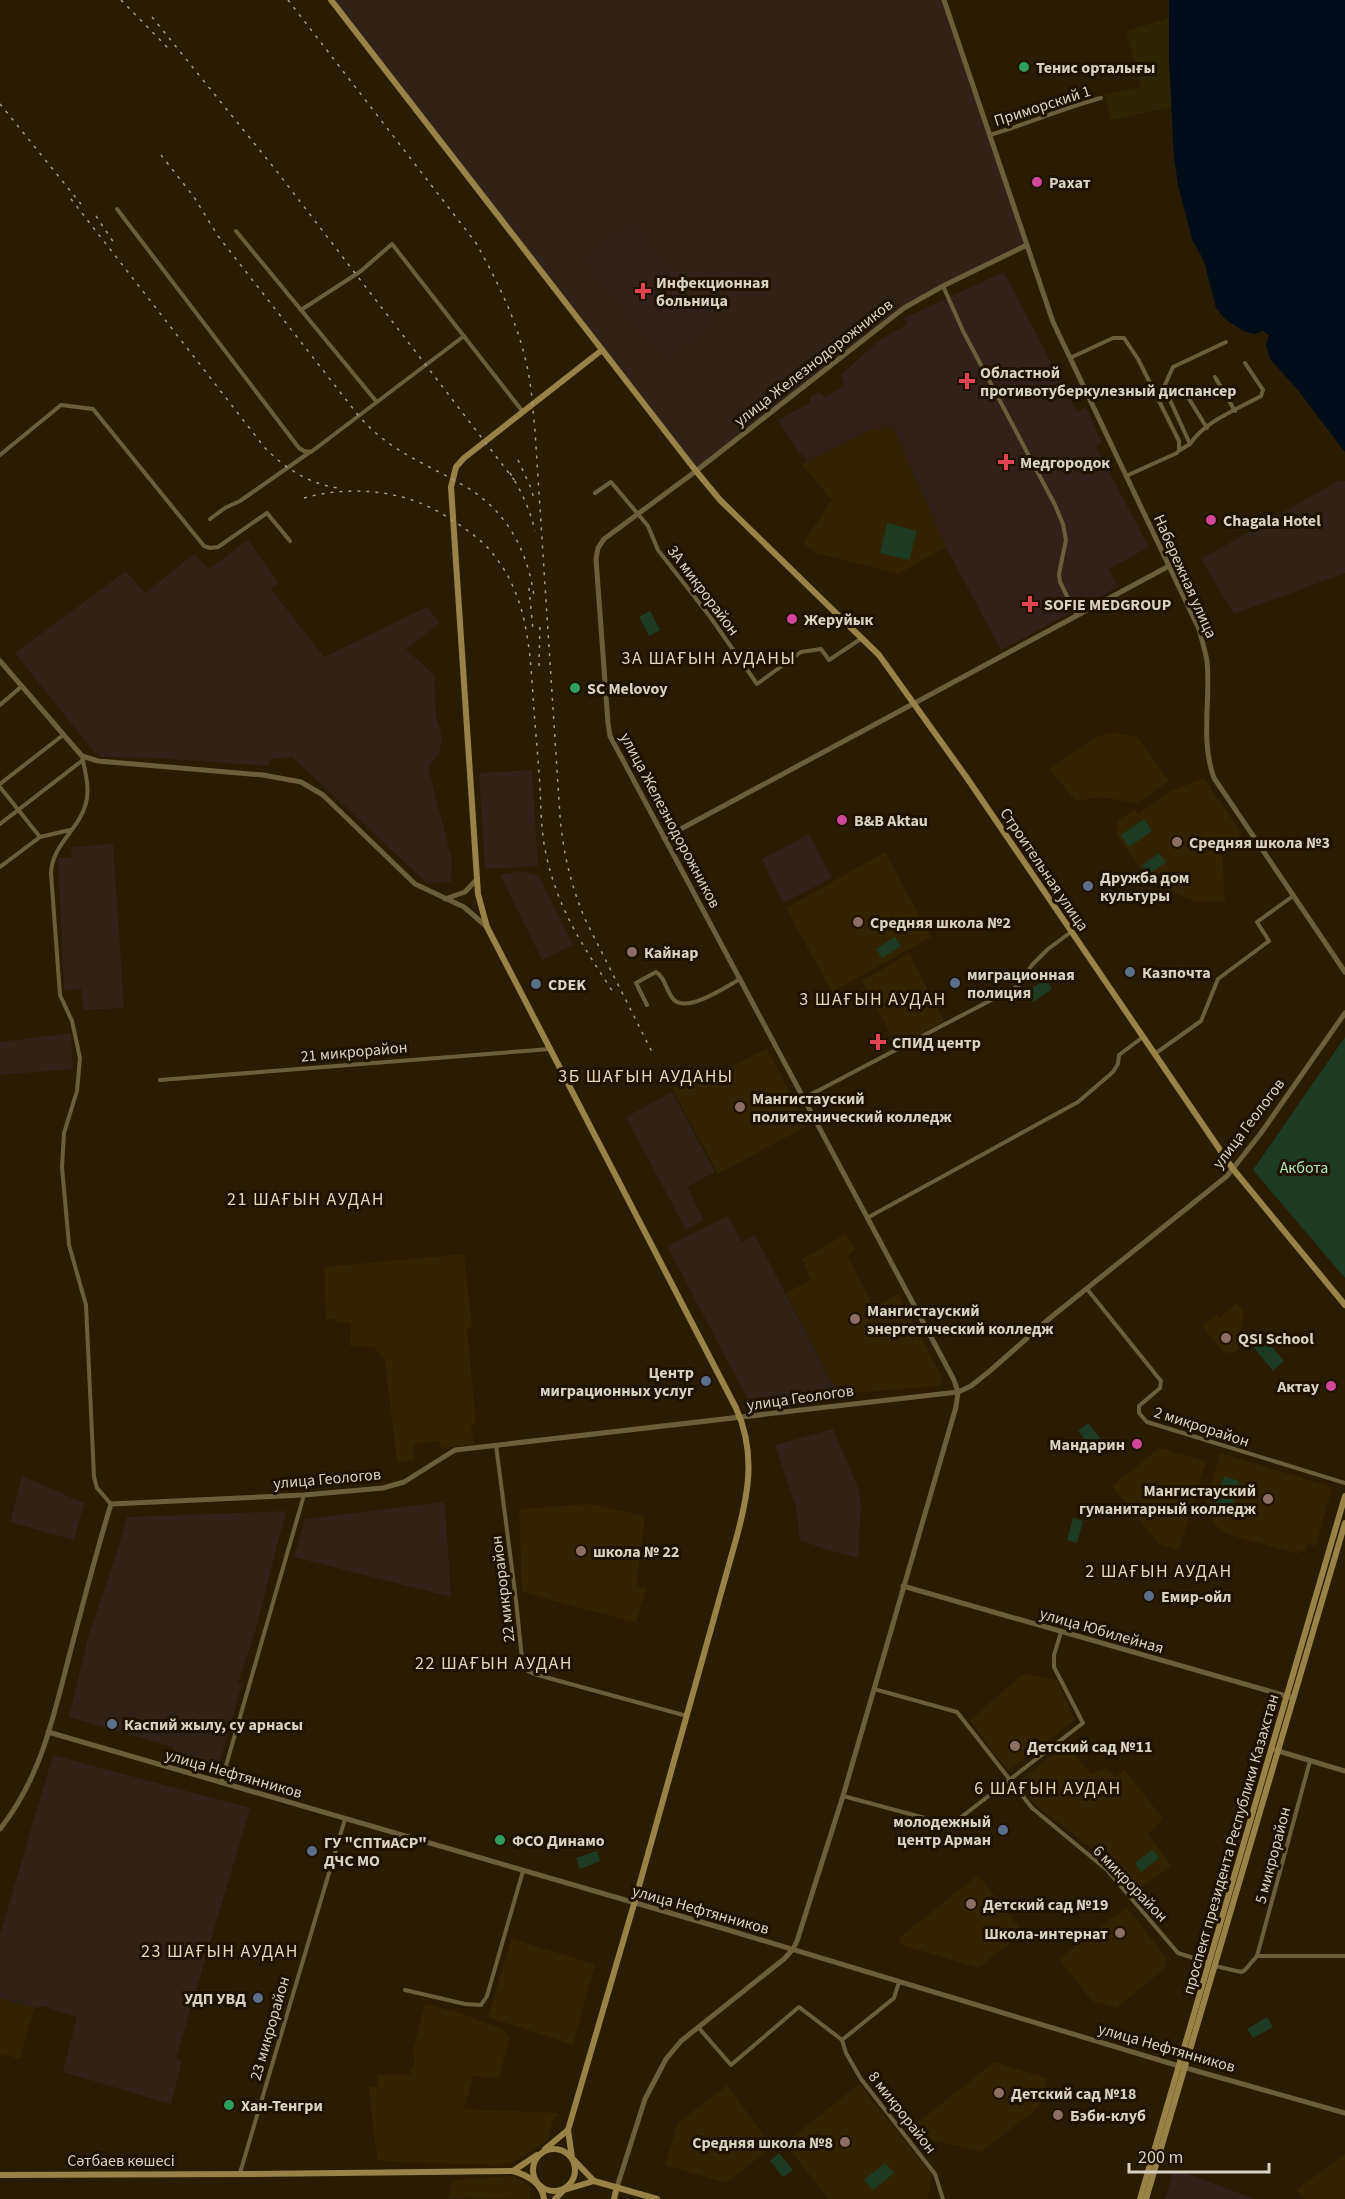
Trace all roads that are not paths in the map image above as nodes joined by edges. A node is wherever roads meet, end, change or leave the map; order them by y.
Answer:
1 (332, 0) edge
2 (944, 0) edge
3 (1101, 98) dead end
4 (990, 135) junction
5 (117, 209) dead end
6 (236, 231) dead end
7 (1027, 245) junction
8 (943, 286) junction
9 (301, 310) junction
10 (464, 336) junction
11 (1226, 342) dead end
12 (602, 350) junction
13 (1070, 358) junction
14 (1245, 363) dead end
15 (1215, 377) dead end
16 (1186, 394) dead end
17 (376, 401) junction
18 (1235, 411) junction
19 (523, 412) junction
20 (1207, 428) junction
21 (1190, 444) junction
22 (1179, 450) junction
23 (311, 452) junction
24 (0, 455) edge
25 (696, 471) junction
26 (1126, 476) junction
27 (595, 493) dead end
28 (637, 514) junction
29 (210, 519) dead end
30 (290, 541) dead end
31 (1168, 566) junction
32 (1077, 616) junction
33 (862, 638) junction
34 (1, 663) edge
35 (22, 686) junction
36 (915, 702) junction
37 (0, 705) edge
38 (64, 735) junction
39 (82, 758) junction
40 (0, 785) edge
41 (18, 810) junction
42 (0, 824) edge
43 (70, 830) junction
44 (40, 837) junction
45 (664, 838) junction
46 (0, 867) edge
47 (477, 879) junction
48 (1293, 896) junction
49 (445, 899) junction
50 (487, 927) junction
51 (1072, 932) junction
52 (1345, 972) edge
53 (741, 978) junction
54 (647, 1005) dead end
55 (1345, 1013) edge
56 (1144, 1036) junction
57 (550, 1049) junction
58 (1156, 1053) junction
59 (160, 1080) dead end
60 (804, 1098) junction
61 (1233, 1169) junction
62 (867, 1218) junction
63 (1087, 1289) junction
64 (1345, 1305) edge
65 (958, 1392) junction
66 (741, 1419) junction
67 (496, 1444) junction
68 (1345, 1483) edge
69 (304, 1495) junction
70 (1345, 1496) edge
71 (111, 1504) junction
72 (1345, 1523) edge
73 (903, 1586) junction
74 (1061, 1632) junction
75 (873, 1689) junction
76 (1290, 1697) junction
77 (688, 1716) junction
78 (48, 1732) junction
79 (1275, 1750) junction
80 (1310, 1761) junction
81 (1345, 1771) edge
82 (1010, 1779) junction
83 (221, 1783) junction
84 (843, 1796) junction
85 (345, 1819) junction
86 (0, 1830) edge
87 (523, 1871) junction
88 (634, 1904) junction
89 (793, 1949) junction
90 (1257, 1956) junction
91 (1345, 1956) edge
92 (1212, 1964) junction
93 (899, 1982) junction
94 (405, 1990) dead end
95 (698, 2027) junction
96 (842, 2040) junction
97 (1182, 2066) junction
98 (1345, 2113) edge
99 (568, 2130) junction
100 (541, 2153) junction
101 (572, 2158) junction
102 (513, 2170) junction
103 (241, 2173) junction
104 (0, 2175) edge
105 (536, 2181) junction
106 (594, 2181) junction
107 (617, 2187) junction
108 (564, 2190) junction
109 (544, 2199) edge
110 (555, 2199) edge
111 (614, 2199) edge
112 (657, 2199) edge
113 (943, 2199) edge
114 (1140, 2199) edge
115 (1146, 2199) edge

1 - 12 main road, Строительная улица
2 - 4 street, Набережная улица
3 - 4 street, Приморский 1
4 - 7 street, Набережная улица
5 - 23 street
6 - 9 street
7 - 8 street, улица Железнодорожников
7 - 13 street, Набережная улица
8 - 25 street, улица Железнодорожников
8 - 32 street
9 - 10 street
9 - 17 street
10 - 17 street
10 - 19 street
11 - 21 street
12 - 19 main road
12 - 25 main road, Строительная улица
13 - 22 street
13 - 26 street, Набережная улица
14 - 18 street
15 - 18 street
16 - 20 street
17 - 23 street
18 - 20 street
19 - 47 main road
20 - 21 street
21 - 22 street
22 - 26 street
23 - 29 street
24 - 30 street
25 - 28 street, улица Железнодорожников
25 - 33 main road, Строительная улица
26 - 31 street, Набережная улица
27 - 28 street, 3А микрорайон
28 - 33 street, 3А микрорайон
28 - 45 street, улица Железнодорожников
31 - 32 street
31 - 48 street, Набережная улица
32 - 36 street
33 - 36 main road, Строительная улица
34 - 35 street
35 - 37 street
35 - 38 street
36 - 45 street
36 - 51 main road, Строительная улица
38 - 39 street
38 - 40 street
39 - 41 street
39 - 43 street
39 - 49 street
40 - 41 street
41 - 42 street
41 - 44 street
43 - 44 street
43 - 71 street
44 - 46 street
45 - 53 street, улица Железнодорожников
47 - 49 street
47 - 50 main road
48 - 52 street, Набережная улица
48 - 58 street
49 - 50 street
50 - 57 main road
51 - 56 main road, Строительная улица
51 - 60 street
53 - 54 street
53 - 60 street, улица Железнодорожников
55 - 61 street, улица Геологов
56 - 58 main road, Строительная улица
56 - 62 street
57 - 59 street, 21 микрорайон
57 - 66 main road
58 - 61 main road, Строительная улица
60 - 62 street, улица Железнодорожников
61 - 63 street, улица Геологов
61 - 64 main road, Строительная улица
62 - 65 street, улица Железнодорожников
63 - 65 street, улица Геологов
63 - 68 street, 2 микрорайон
65 - 66 street, улица Геологов
65 - 73 street
66 - 67 street, улица Геологов
66 - 77 main road
67 - 69 street, улица Геологов
67 - 77 street, 22 микрорайон
69 - 71 street, улица Геологов
69 - 83 street
70 - 76 main road, проспект президента Республики Казахстан
71 - 78 street
72 - 76 main road, проспект президента Республики Казахстан
73 - 74 street, улица Юбилейная
73 - 75 street
74 - 76 street, улица Юбилейная
74 - 82 street
75 - 82 street, 6 микрорайон
75 - 84 street
76 - 79 main road, проспект президента Республики Казахстан
77 - 88 main road
78 - 83 street, улица Нефтянников
78 - 86 street
79 - 80 street
79 - 92 main road, проспект президента Республики Казахстан
80 - 81 street
80 - 90 street, 5 микрорайон
82 - 84 street
82 - 92 street, 6 микрорайон
83 - 85 street, улица Нефтянников
84 - 89 street
85 - 87 street, улица Нефтянников
85 - 103 street, 23 микрорайон
87 - 88 street, улица Нефтянников
87 - 94 street
88 - 89 street, улица Нефтянников
88 - 99 main road
89 - 93 street, улица Нефтянников
89 - 95 street
90 - 91 street
90 - 92 street
92 - 97 main road, проспект президента Республики Казахстан
93 - 96 street
93 - 97 street, улица Нефтянников
95 - 96 street
95 - 107 street
96 - 113 street, 8 микрорайон
97 - 98 street, улица Нефтянников
97 - 114 main road, проспект президента Республики Казахстан
97 - 115 main road, проспект президента Республики Казахстан
99 - 100 main road
99 - 101 main road
100 - 101 main road
100 - 102 main road
100 - 105 main road
101 - 106 main road
101 - 108 main road
102 - 103 main road, Сәтбаев көшесі
102 - 105 main road
103 - 104 main road, Сәтбаев көшесі
105 - 108 main road
105 - 109 main road
106 - 107 main road
106 - 108 main road
107 - 111 main road
107 - 112 main road
108 - 110 main road

